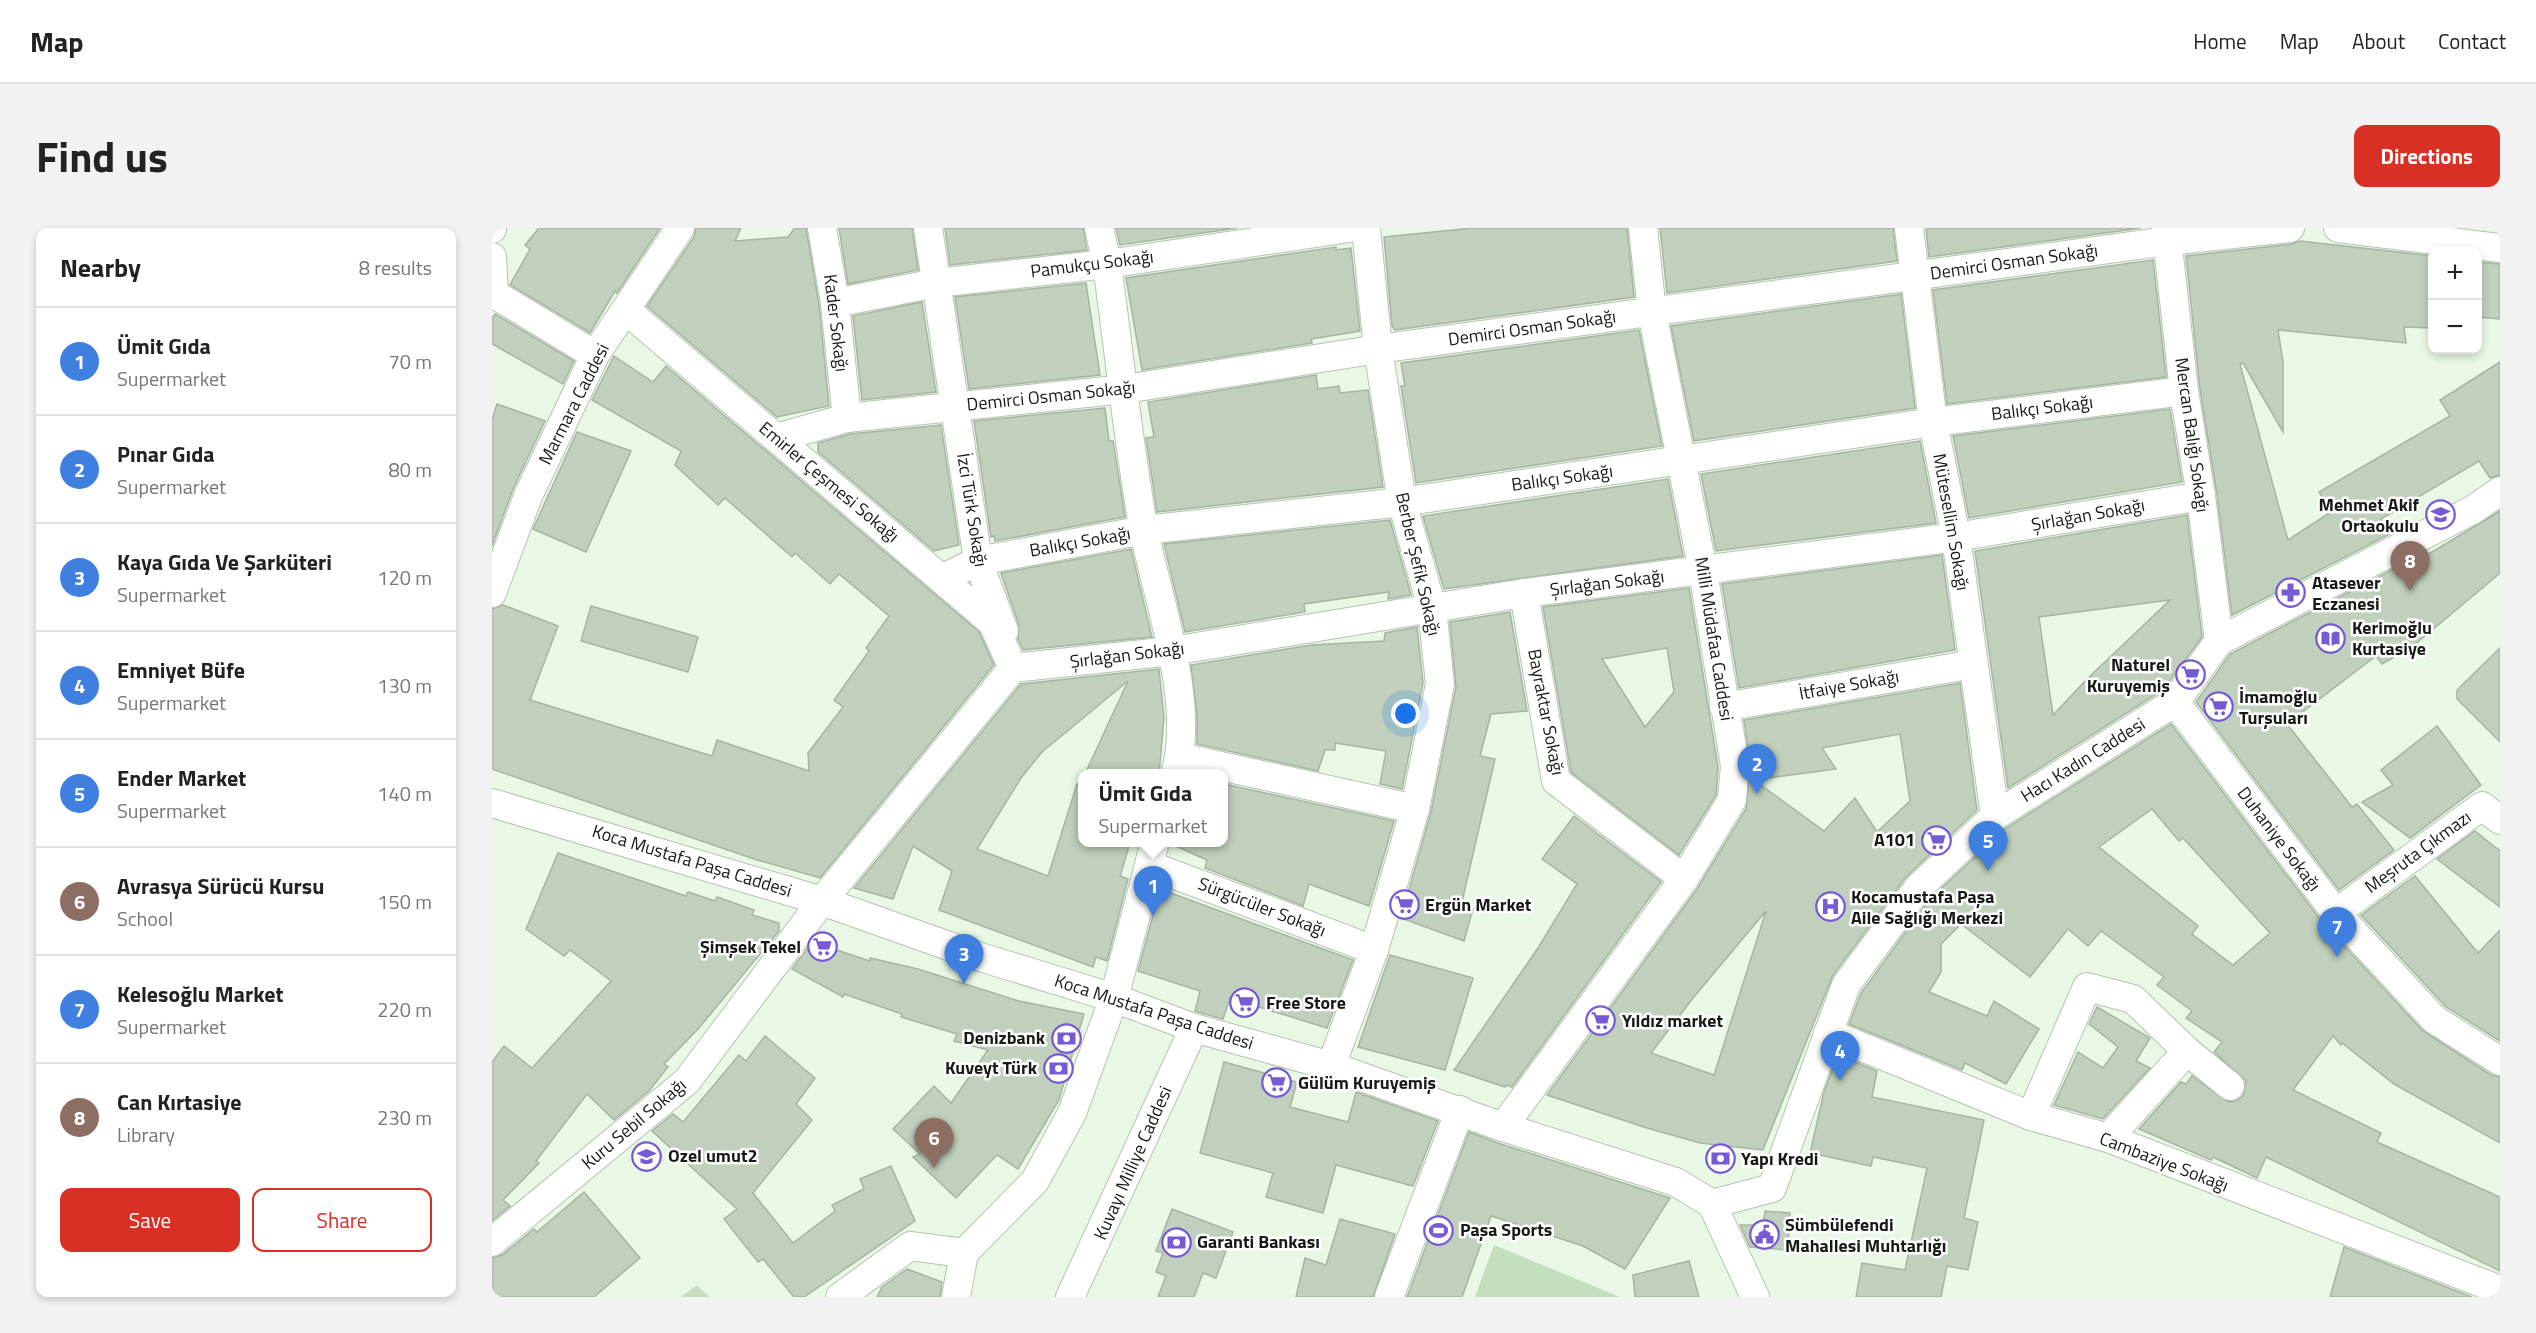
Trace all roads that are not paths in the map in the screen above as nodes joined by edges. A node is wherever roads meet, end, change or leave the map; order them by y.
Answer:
1 (680, 228) edge
2 (822, 228) edge
3 (928, 228) edge
4 (1099, 228) edge
5 (1349, 228) edge
6 (1366, 228) edge
7 (1643, 228) edge
8 (1909, 228) edge
9 (2290, 228) edge
10 (2338, 228) edge
11 (2167, 235) edge
12 (2500, 248) edge
13 (492, 256) edge
14 (1107, 264) junction
15 (1916, 276) junction
16 (936, 283) junction
17 (835, 303) junction
18 (626, 310) junction
19 (1652, 312) junction
20 (1378, 349) junction
21 (595, 355) junction
22 (1125, 389) junction
23 (2184, 391) junction
24 (956, 405) junction
25 (847, 418) junction
26 (1933, 422) junction
27 (776, 438) junction
28 (1683, 460) junction
29 (2500, 492) edge
30 (2201, 496) junction
31 (1402, 502) junction
32 (1144, 530) junction
33 (1956, 537) junction
34 (978, 561) junction
35 (1703, 571) junction
36 (943, 578) junction
37 (492, 593) edge
38 (1524, 593) junction
39 (1432, 608) junction
40 (2219, 642) junction
41 (1172, 651) junction
42 (1974, 664) junction
43 (1013, 668) junction
44 (2175, 702) junction
45 (1724, 706) junction
46 (1178, 765) edge
47 (1199, 769) edge
48 (1228, 774) edge
49 (492, 803) edge
50 (1414, 809) junction
51 (1995, 816) junction
52 (2500, 820) edge
53 (1152, 854) edge
54 (1684, 879) junction
55 (822, 901) junction
56 (2336, 913) junction
57 (1374, 950) junction
58 (1113, 998) junction
59 (1194, 1028) junction
60 (1828, 1033) junction
61 (2187, 1051) junction
62 (2500, 1062) edge
63 (1331, 1066) junction
64 (2230, 1086) dead end
65 (1460, 1110) junction
66 (2031, 1116) junction
67 (1503, 1127) junction
68 (2108, 1138) junction
69 (1712, 1204) junction
70 (492, 1242) edge
71 (964, 1253) junction
72 (2500, 1290) edge
73 (840, 1297) edge
74 (957, 1297) edge
75 (1070, 1297) edge
76 (1389, 1297) edge
77 (1755, 1297) edge

1 - 18 street, Marmara Caddesi
2 - 17 street, Kader Sokağı
3 - 16 street, İzci Türk Sokağı
4 - 14 street
5 - 14 street, Pamukçu Sokağı
6 - 20 street, Berber Şefik Sokağı
7 - 19 street, Milli Müdafaa Caddesi
8 - 15 street, Mütesellim Sokağı
9 - 11 street, Demirci Osman Sokağı
10 - 12 street
11 - 15 street, Demirci Osman Sokağı
11 - 23 street, Mercan Balığı Sokağı
13 - 21 street
14 - 16 street, Pamukçu Sokağı
14 - 22 street
15 - 19 street, Demirci Osman Sokağı
15 - 26 street, Mütesellim Sokağı
16 - 17 street, Pamukçu Sokağı
16 - 24 street, İzci Türk Sokağı
17 - 25 street, Kader Sokağı
18 - 21 street, Marmara Caddesi
18 - 27 street, Emirler Çeşmesi Sokağı
19 - 20 street, Demirci Osman Sokağı
19 - 28 street, Milli Müdafaa Caddesi
20 - 22 street, Demirci Osman Sokağı
20 - 31 street, Berber Şefik Sokağı
21 - 37 street, Marmara Caddesi
22 - 24 street, Demirci Osman Sokağı
22 - 32 street
23 - 26 street, Balıkçı Sokağı
23 - 30 street, Mercan Balığı Sokağı
24 - 25 street, Demirci Osman Sokağı
24 - 34 street, İzci Türk Sokağı
25 - 27 street, Demirci Osman Sokağı
26 - 28 street, Balıkçı Sokağı
26 - 33 street, Mütesellim Sokağı
27 - 36 street, Emirler Çeşmesi Sokağı
28 - 31 street, Balıkçı Sokağı
28 - 35 street, Milli Müdafaa Caddesi
29 - 40 street, Hacı Kadın Caddesi
30 - 33 street, Şırlağan Sokağı
30 - 40 street, Mercan Balığı Sokağı
31 - 32 street, Balıkçı Sokağı
31 - 39 street, Berber Şefik Sokağı
32 - 34 street, Balıkçı Sokağı
32 - 41 street
33 - 35 street, Şırlağan Sokağı
33 - 42 street, Mütesellim Sokağı
34 - 36 street, Balıkçı Sokağı
34 - 43 street, İzci Türk Sokağı
35 - 38 street, Şırlağan Sokağı
35 - 45 street, Milli Müdafaa Caddesi
36 - 43 street, Emirler Çeşmesi Sokağı
38 - 39 street, Şırlağan Sokağı
38 - 54 street, Bayraktar Sokağı
39 - 41 street, Şırlağan Sokağı
39 - 50 street, Berber Şefik Sokağı
40 - 44 street, Hacı Kadın Caddesi
41 - 43 street, Şırlağan Sokağı
41 - 46 street
42 - 45 street, İtfaiye Sokağı
42 - 51 street, Mütesellim Sokağı
43 - 55 street
44 - 51 street, Hacı Kadın Caddesi
44 - 56 street, Duhaniye Sokağı
45 - 54 street, Milli Müdafaa Caddesi
46 - 47 street
48 - 50 street
49 - 55 street, Koca Mustafa Paşa Caddesi
50 - 57 street, Berber Şefik Sokağı
51 - 60 street, Hacı Kadın Caddesi
52 - 56 street, Meşruta Çıkmazı
53 - 57 street, Sürgücüler Sokağı
53 - 58 street
54 - 67 street, Milli Müdafaa Caddesi
55 - 58 street, Koca Mustafa Paşa Caddesi
55 - 70 street, Kuru Sebil Sokağı
56 - 62 street, Duhaniye Sokağı
57 - 63 street, Berber Şefik Sokağı
58 - 59 street, Koca Mustafa Paşa Caddesi
58 - 71 street
59 - 63 street, Koca Mustafa Paşa Caddesi
59 - 75 street, Kuvayı Milliye Caddesi
60 - 66 street, Cambaziye Sokağı
60 - 69 street, Hacı Kadın Caddesi
61 - 64 street
61 - 66 street
61 - 68 street
63 - 65 street, Koca Mustafa Paşa Caddesi
65 - 67 street, Koca Mustafa Paşa Caddesi
65 - 76 street
66 - 68 street, Cambaziye Sokağı
67 - 69 street, Koca Mustafa Paşa Caddesi
68 - 72 street, Cambaziye Sokağı
69 - 77 street
71 - 73 street
71 - 74 street

